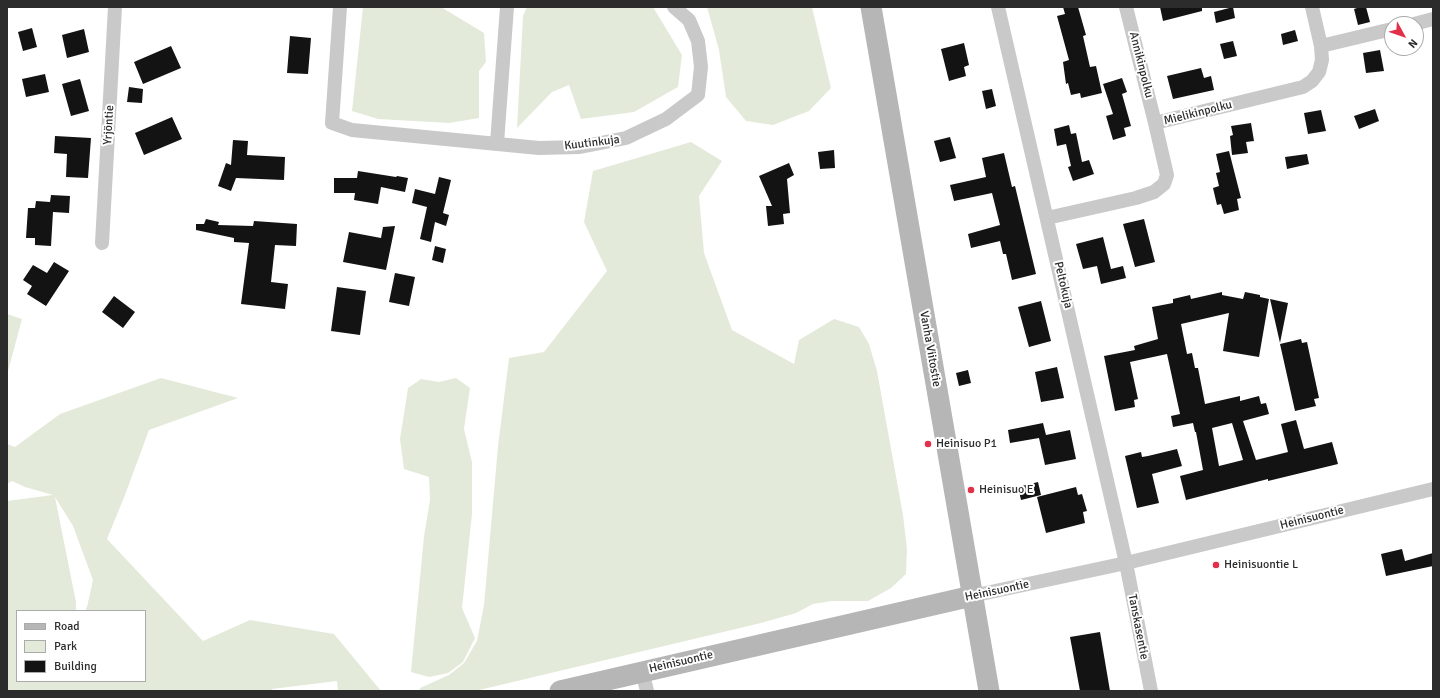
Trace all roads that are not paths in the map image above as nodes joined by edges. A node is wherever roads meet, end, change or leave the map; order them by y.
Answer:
1 (115, 7) edge
2 (340, 7) edge
3 (507, 7) edge
4 (674, 7) edge
5 (871, 7) edge
6 (998, 7) edge
7 (1126, 7) edge
8 (1312, 7) edge
9 (1384, 31) edge
10 (1321, 46) junction
11 (1155, 123) junction
12 (497, 143) junction
13 (1047, 218) junction
14 (102, 242) dead end
15 (1433, 489) edge
16 (1126, 563) junction
17 (972, 596) junction
18 (645, 681) edge
19 (560, 691) edge
20 (989, 691) edge
21 (1151, 691) edge

1 - 14 street, Yrjöntie
2 - 12 street, Kuutinkuja
3 - 12 street
4 - 12 street, Kuutinkuja
5 - 17 main road, Vanha Viitostie
6 - 13 street, Peltokuja
7 - 11 street, Annikinpolku
8 - 10 street, Mielikinpolku
9 - 10 street
10 - 11 street, Mielikinpolku
11 - 13 street, Mielikinpolku
13 - 16 street, Peltokuja
15 - 16 street, Heinisuontie
16 - 17 street, Heinisuontie
16 - 21 street, Tanskasentie
17 - 18 main road, Heinisuontie
17 - 20 main road, Vanha Viitostie
18 - 19 main road, Heinisuontie

